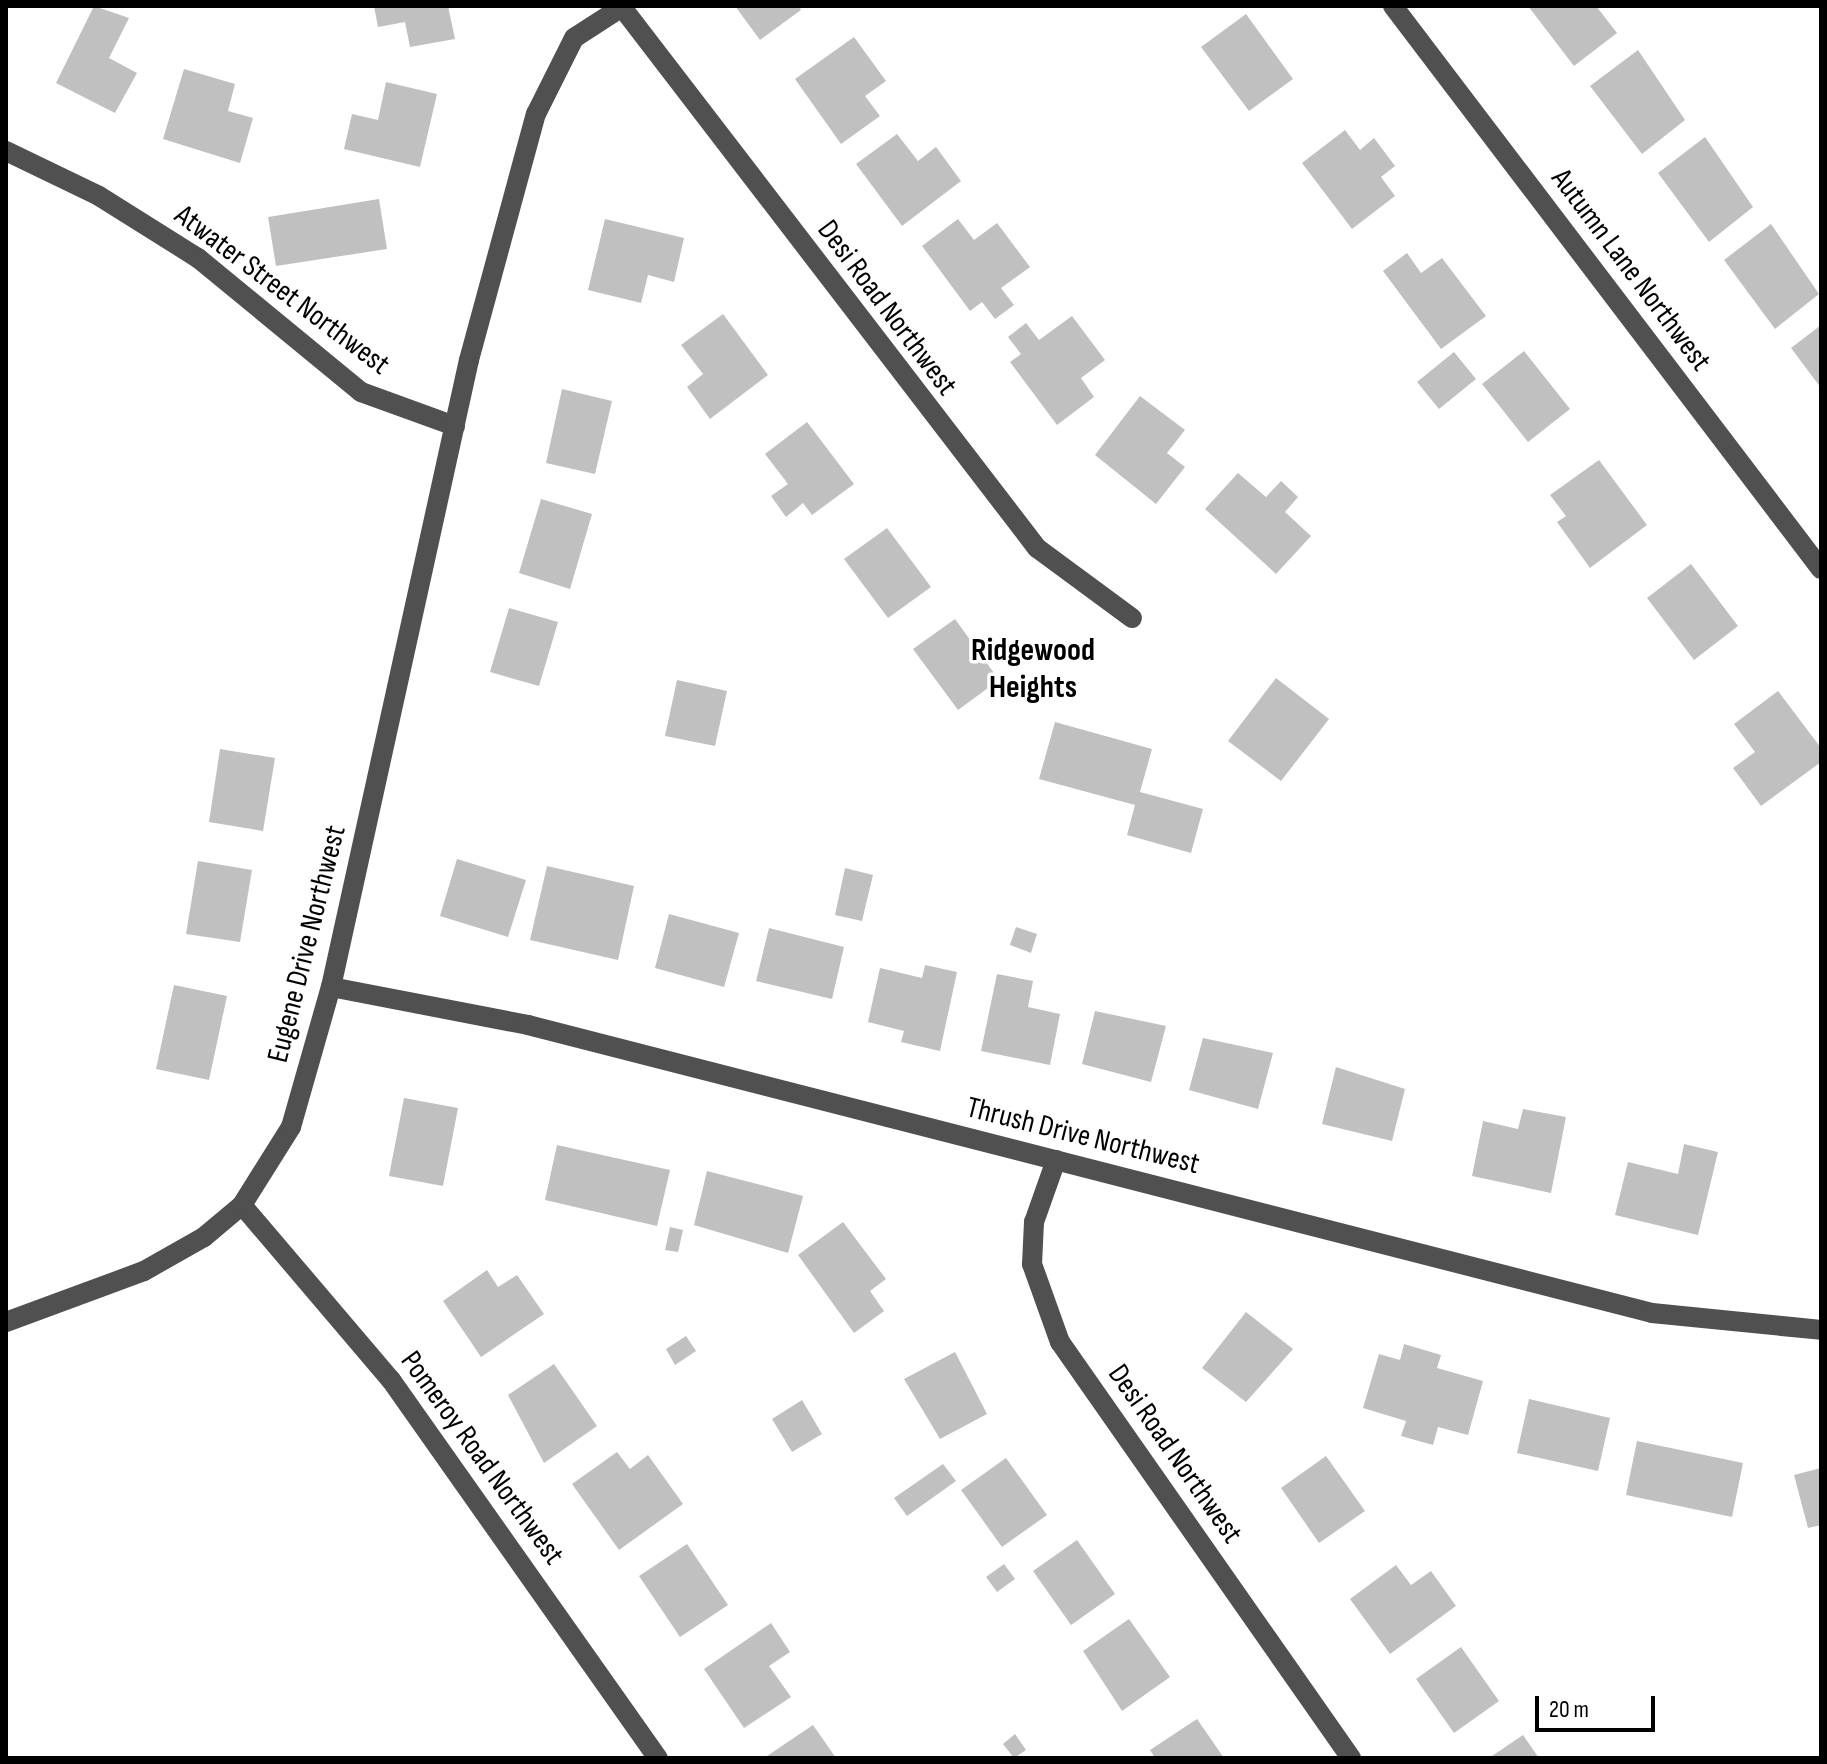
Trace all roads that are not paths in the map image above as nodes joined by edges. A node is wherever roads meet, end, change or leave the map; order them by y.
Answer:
1 (622, 6) edge
2 (1393, 6) edge
3 (6, 151) edge
4 (455, 426) junction
5 (1821, 569) edge
6 (1132, 618) dead end
7 (331, 987) junction
8 (1056, 1160) junction
9 (242, 1205) junction
10 (6, 1322) edge
11 (1821, 1330) edge
12 (658, 1758) edge
13 (1351, 1758) edge

1 - 4 street
1 - 6 street, Desi Road Northwest
2 - 5 street, Autumn Lane Northwest
3 - 4 street, Atwater Street Northwest
4 - 7 street, Eugene Drive Northwest
7 - 8 street, Thrush Drive Northwest
7 - 9 street, Eugene Drive Northwest
8 - 11 street, Thrush Drive Northwest
8 - 13 street, Desi Road Northwest
9 - 10 street, Eugene Drive Northwest
9 - 12 street, Pomeroy Road Northwest

